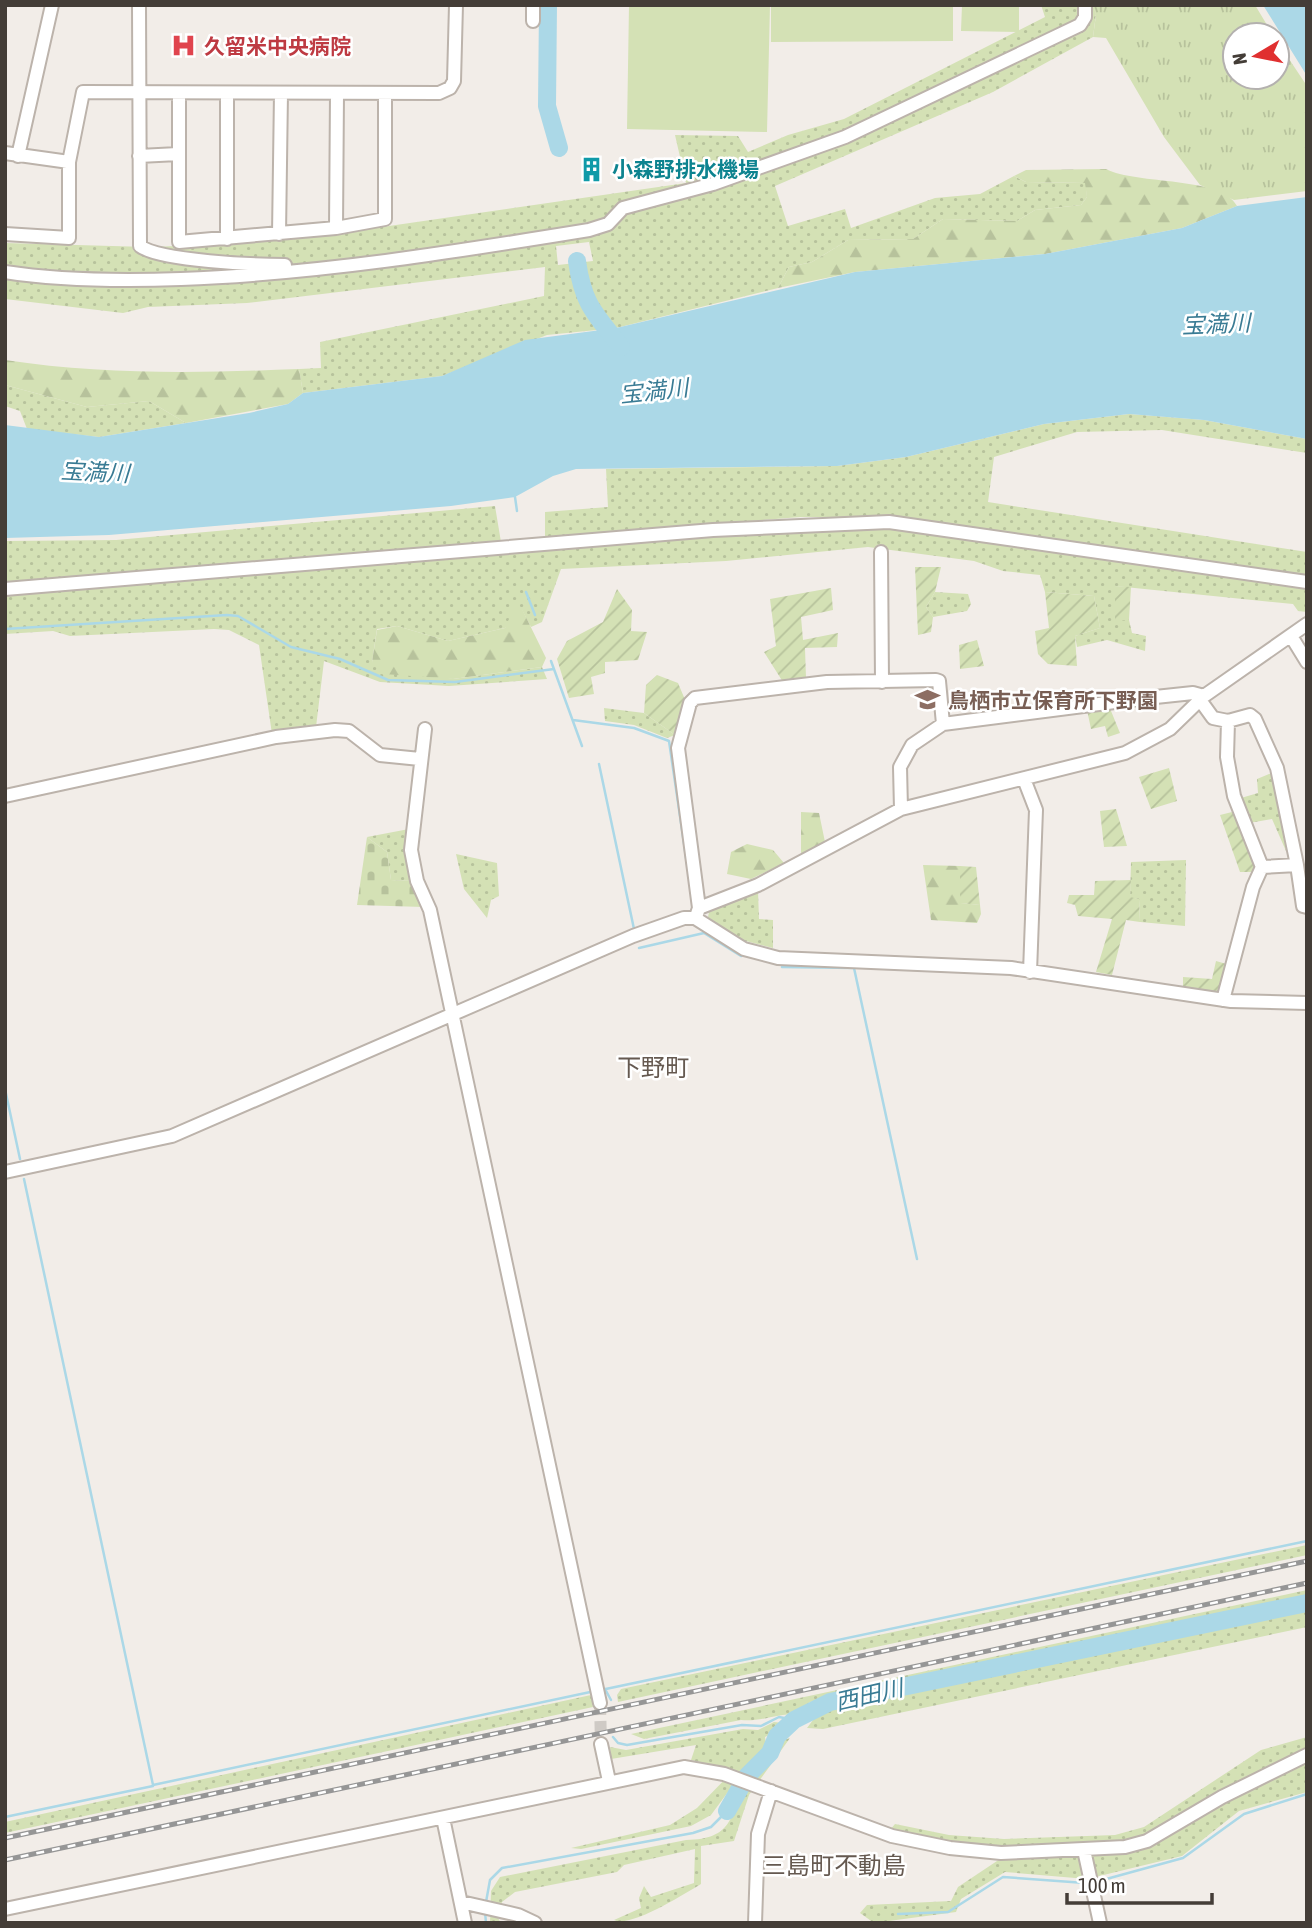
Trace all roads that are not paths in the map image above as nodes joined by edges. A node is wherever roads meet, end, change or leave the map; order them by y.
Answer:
1 (52, 5) edge
2 (139, 5) edge
3 (456, 5) edge
4 (533, 5) edge
5 (1085, 5) edge
6 (533, 21) dead end
7 (139, 92) junction
8 (179, 93) junction
9 (228, 93) junction
10 (281, 93) junction
11 (385, 93) junction
12 (337, 94) junction
13 (178, 154) junction
14 (12, 155) edge
15 (139, 156) junction
16 (69, 162) junction
17 (336, 228) junction
18 (5, 234) edge
19 (279, 234) junction
20 (227, 239) junction
21 (297, 271) junction
22 (5, 272) edge
23 (881, 552) dead end
24 (1307, 582) edge
25 (5, 589) edge
26 (1306, 626) edge
27 (1291, 636) junction
28 (1307, 662) edge
29 (882, 682) junction
30 (1202, 698) junction
31 (1228, 721) junction
32 (943, 724) junction
33 (425, 729) dead end
34 (420, 759) junction
35 (1024, 779) junction
36 (5, 796) edge
37 (901, 809) junction
38 (1297, 865) junction
39 (1262, 867) junction
40 (1307, 906) edge
41 (697, 913) junction
42 (1030, 972) junction
43 (1223, 1000) junction
44 (1307, 1003) edge
45 (453, 1015) junction
46 (5, 1172) edge
47 (598, 1694) tunnel mouth
48 (601, 1744) tunnel mouth
49 (1307, 1755) edge
50 (609, 1781) junction
51 (771, 1791) junction
52 (443, 1818) junction
53 (1084, 1850) junction
54 (464, 1902) junction
55 (5, 1909) edge
56 (465, 1923) edge
57 (535, 1923) edge
58 (755, 1923) edge
59 (1100, 1923) edge

1 - 14 street
2 - 7 street
3 - 11 street
4 - 6 street
5 - 21 street
7 - 8 street
7 - 15 street
7 - 16 street
8 - 9 street
8 - 13 street
9 - 10 street
9 - 20 street
10 - 12 street
10 - 19 street
11 - 12 street
11 - 17 street
12 - 17 street
13 - 15 street
13 - 20 street
14 - 16 street
15 - 21 street
16 - 18 street
17 - 19 street
19 - 20 street
21 - 22 street
23 - 29 street
24 - 25 street
26 - 27 street
27 - 28 street
27 - 30 street
29 - 32 street
29 - 41 street
30 - 31 street
30 - 32 street
30 - 35 street
31 - 38 street
31 - 39 street
32 - 37 street
33 - 34 street
34 - 36 street
34 - 45 street
35 - 37 street
35 - 42 street
37 - 41 street
38 - 39 street
38 - 40 street
39 - 43 street
41 - 42 street
41 - 45 street
42 - 43 street
43 - 44 street
45 - 46 street
45 - 47 street
48 - 50 street
49 - 53 street
50 - 51 street
50 - 52 street
51 - 53 street
51 - 58 street
52 - 54 street
52 - 55 street
53 - 59 street
54 - 56 street
54 - 57 street

